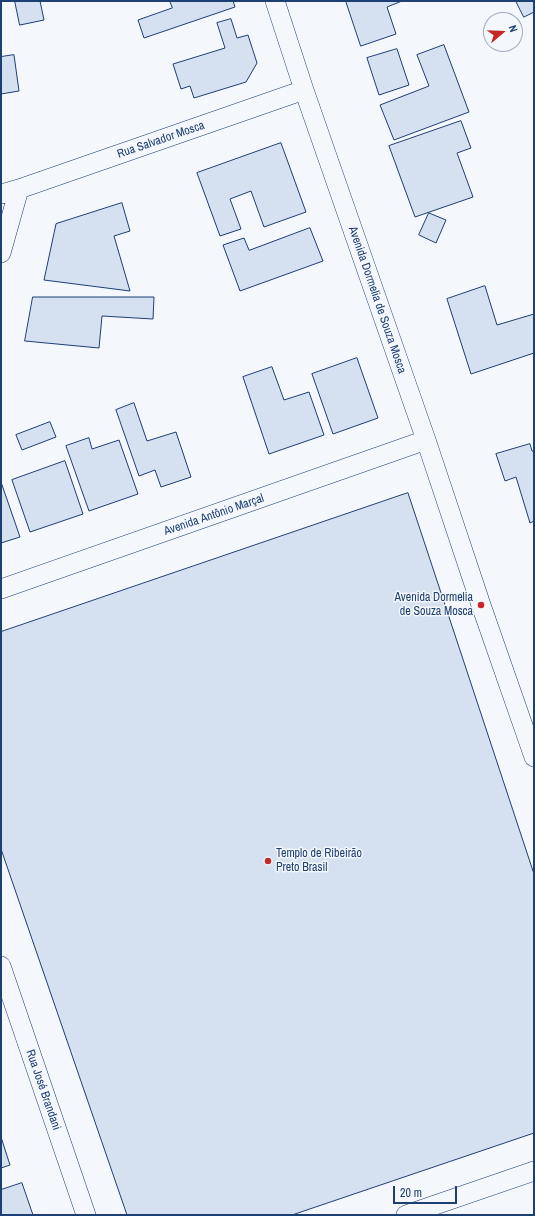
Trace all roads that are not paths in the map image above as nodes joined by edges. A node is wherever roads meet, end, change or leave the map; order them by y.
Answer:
1 (275, 1) edge
2 (304, 90) junction
3 (10, 191) edge
4 (1, 253) edge
5 (426, 440) junction
6 (1, 589) edge
7 (534, 757) edge
8 (1, 966) edge
9 (534, 1171) edge
10 (444, 1209) edge
11 (86, 1215) edge
12 (406, 1215) edge

1 - 2 street, Avenida Dormelia de Souza Mosca
2 - 3 street, Rua Salvador Mosca
2 - 5 street, Avenida Dormelia de Souza Mosca
3 - 4 street, Rua Salvador Mosca
5 - 6 street, Avenida Antônio Marçal
5 - 7 street, Avenida Dormelia de Souza Mosca
8 - 11 street, Rua José Brandani
9 - 10 street
10 - 12 street

